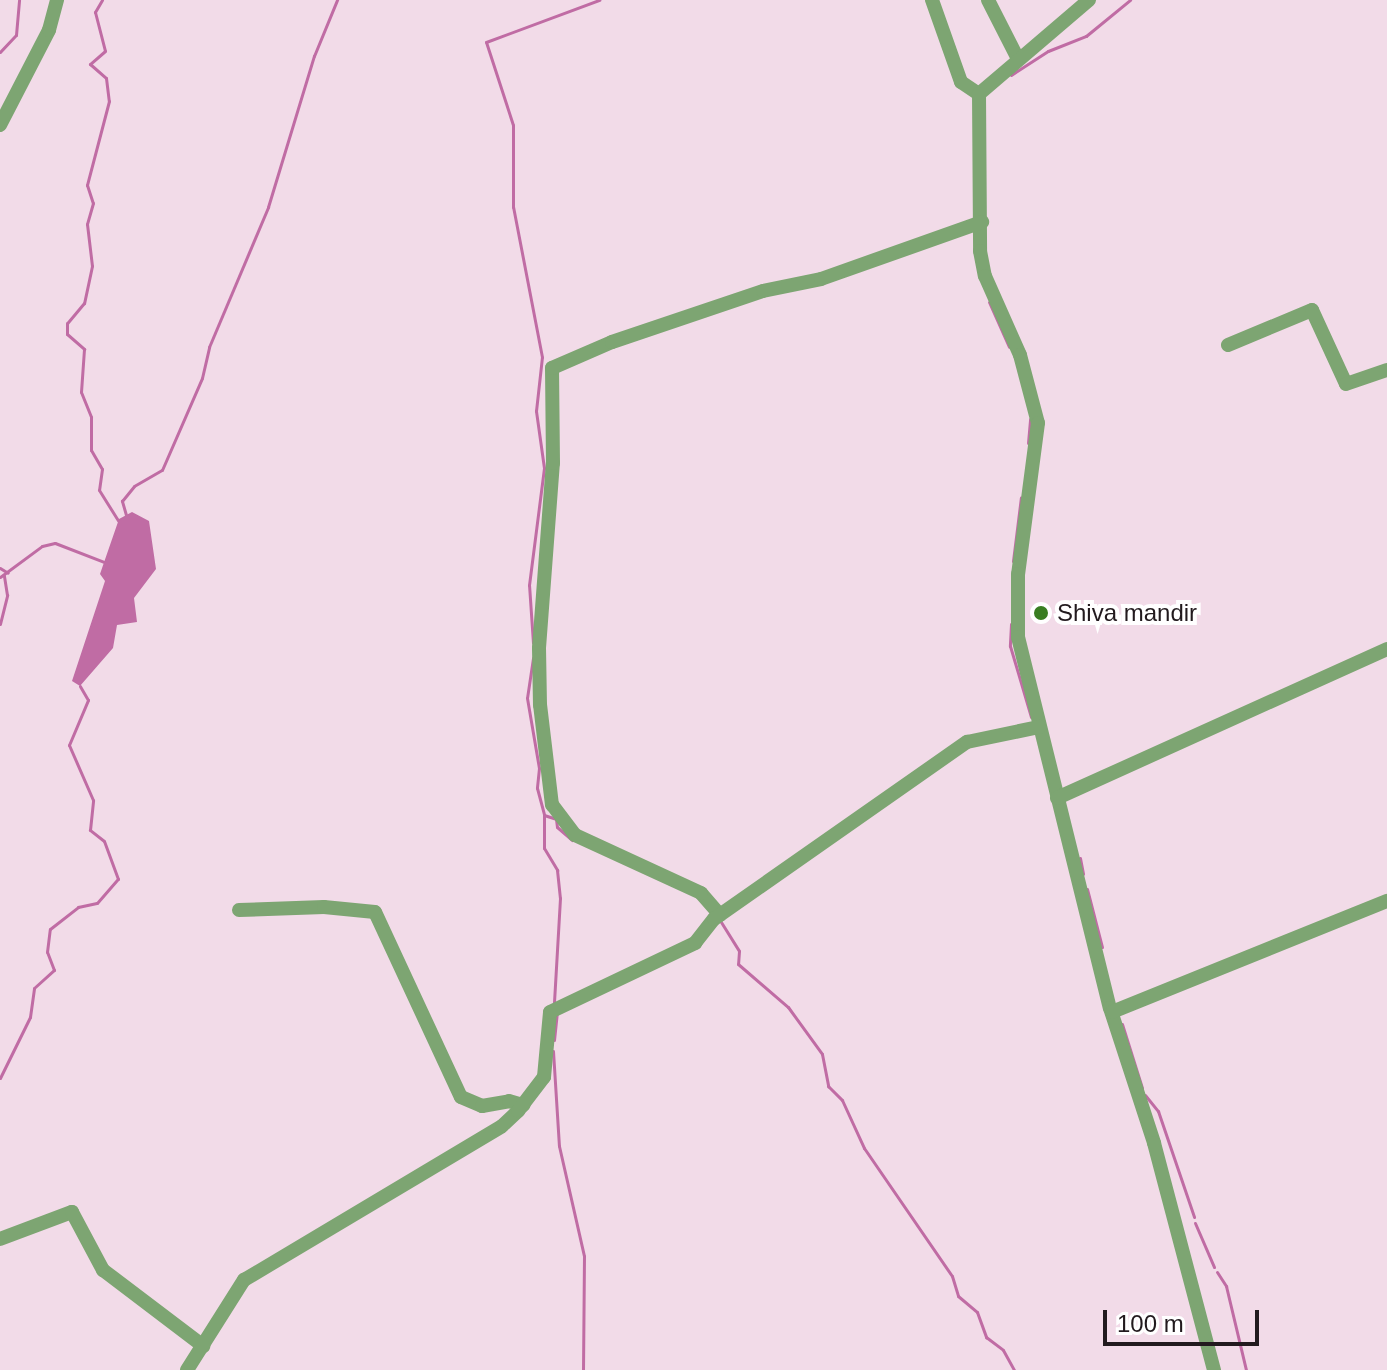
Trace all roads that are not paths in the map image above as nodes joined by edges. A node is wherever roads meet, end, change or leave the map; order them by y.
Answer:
1 (57, 0) edge
2 (932, 0) edge
3 (988, 0) edge
4 (1089, 0) edge
5 (1018, 59) junction
6 (979, 94) junction
7 (0, 125) edge
8 (982, 222) junction
9 (1228, 345) dead end
10 (1387, 370) edge
11 (1387, 649) edge
12 (1039, 727) junction
13 (1057, 798) junction
14 (1387, 901) edge
15 (239, 910) dead end
16 (720, 915) junction
17 (1112, 1012) junction
18 (523, 1105) junction
19 (0, 1239) edge
20 (203, 1346) junction
21 (187, 1370) edge
22 (1214, 1370) edge

1 - 7 street
2 - 6 street
3 - 5 street
4 - 5 street
5 - 6 street
6 - 8 street
8 - 12 street
8 - 16 street
9 - 10 street
11 - 13 street
12 - 13 street
12 - 16 street
13 - 17 street
14 - 17 street
15 - 18 street
16 - 18 street
17 - 22 street
18 - 20 street
19 - 20 street
20 - 21 street

